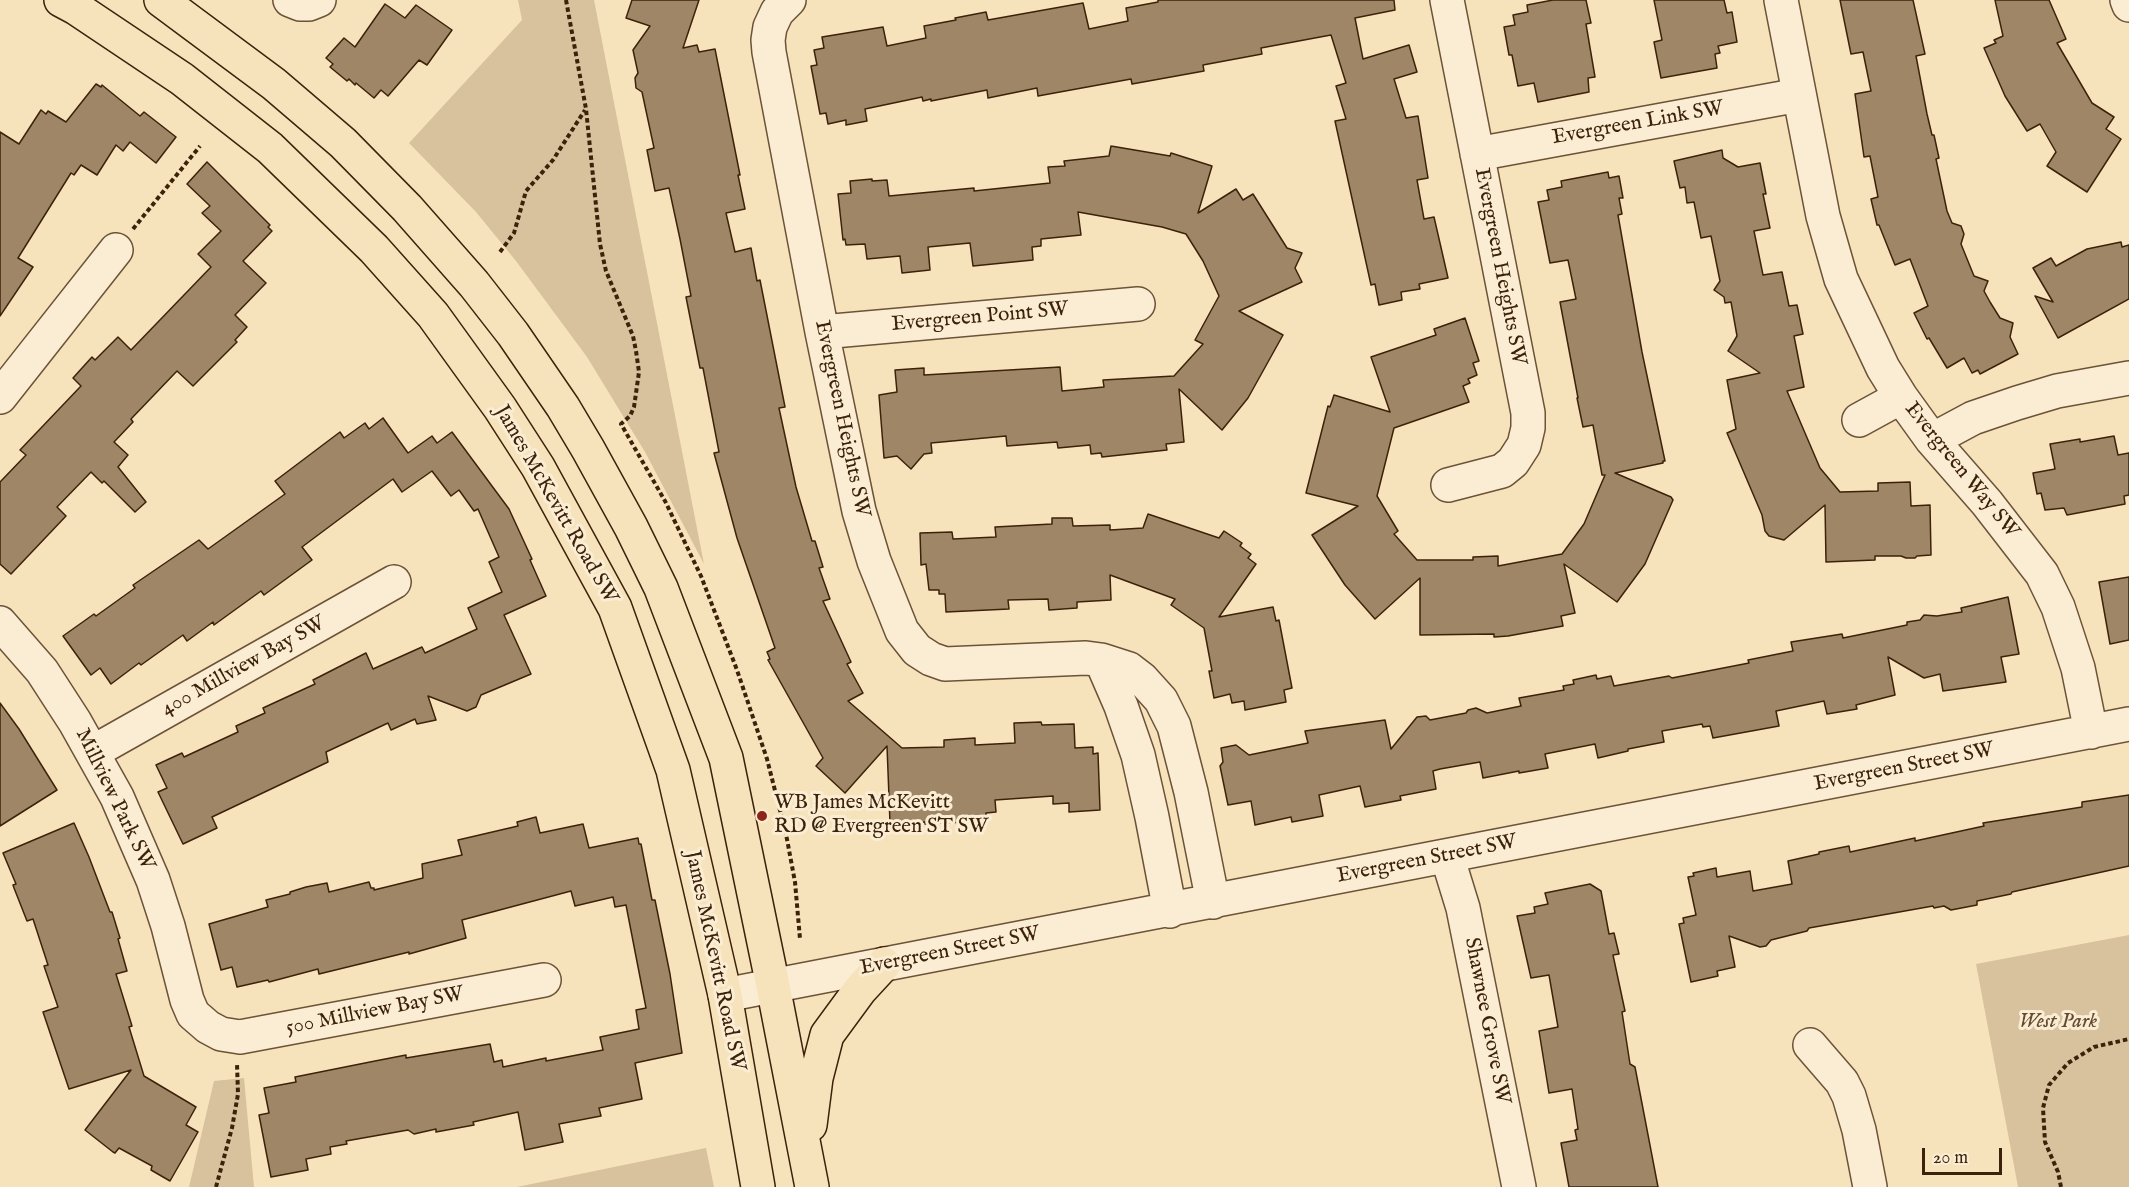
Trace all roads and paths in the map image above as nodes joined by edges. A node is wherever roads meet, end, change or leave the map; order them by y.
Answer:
1 (61, 0) edge
2 (161, 0) edge
3 (290, 0) edge
4 (319, 0) edge
5 (566, 0) edge
6 (789, 0) edge
7 (1447, 0) edge
8 (1781, 0) edge
9 (2127, 0) edge
10 (2129, 4) edge
11 (1799, 94) junction
12 (586, 110) junction
13 (200, 146) dead end
14 (1477, 154) junction
15 (116, 250) joint
16 (500, 252) dead end
17 (1138, 304) dead end
18 (822, 332) junction
19 (2129, 378) edge
20 (0, 397) edge
21 (1902, 397) junction
22 (1858, 420) dead end
23 (1932, 440) junction
24 (1448, 485) dead end
25 (394, 582) dead end
26 (0, 623) edge
27 (1101, 660) junction
28 (2129, 724) edge
29 (2091, 732) junction
30 (93, 752) junction
31 (1447, 856) junction
32 (1213, 902) junction
33 (1170, 911) junction
34 (801, 939) dead end
35 (884, 964) junction
36 (544, 980) dead end
37 (773, 986) junction
38 (725, 995) junction
39 (208, 1027) joint
40 (240, 1037) junction
41 (2129, 1039) edge
42 (1810, 1046) dead end
43 (809, 1173) edge
44 (216, 1187) edge
45 (758, 1187) edge
46 (1519, 1187) edge
47 (1870, 1187) edge
48 (2061, 1187) edge

1 - 38 main road, James McKevitt Road SW
2 - 37 main road
3 - 4 street
5 - 12 path
6 - 18 street, Evergreen Heights SW
7 - 14 street, Evergreen Heights SW
8 - 11 street, Evergreen Way SW
9 - 10 street
11 - 14 street, Evergreen Link SW
11 - 21 street, Evergreen Way SW
12 - 16 path
12 - 34 path
13 - 15 path
14 - 24 street, Evergreen Heights SW
15 - 20 street
17 - 18 street, Evergreen Point SW
18 - 27 street, Evergreen Heights SW
19 - 23 street
21 - 22 street
21 - 23 street, Evergreen Way SW
23 - 29 street, Evergreen Way SW
25 - 30 street, 400 Millview Bay SW
26 - 30 street, Millview Park SW
27 - 32 street, Evergreen Heights SW
27 - 33 street
28 - 29 street, Evergreen Street SW
29 - 31 street, Evergreen Street SW
30 - 39 street, Millview Park SW
31 - 32 street, Evergreen Street SW
31 - 46 street, Shawnee Grove SW
32 - 33 street, Evergreen Street SW
33 - 35 street, Evergreen Street SW
35 - 37 street, Evergreen Street SW
35 - 43 main road
36 - 40 street, 500 Millview Bay SW
37 - 38 street, Evergreen Street SW
37 - 43 main road
38 - 45 main road, James McKevitt Road SW
39 - 40 street, 500 Millview Bay SW
40 - 44 path
41 - 48 path
42 - 47 street

